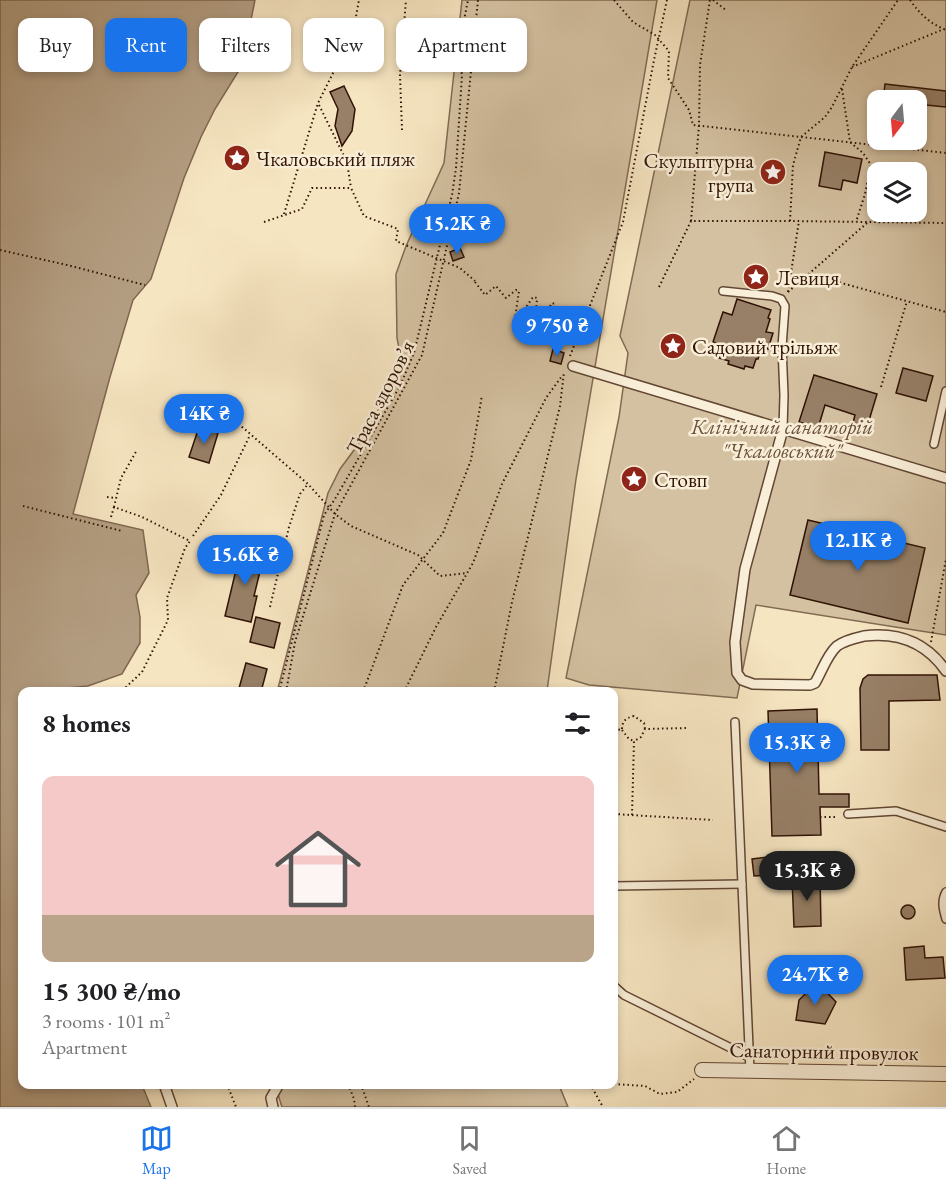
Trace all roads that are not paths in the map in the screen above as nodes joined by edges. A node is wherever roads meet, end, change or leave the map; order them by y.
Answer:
1 (723, 291) dead end
2 (573, 366) dead end
3 (946, 391) edge
4 (783, 429) junction
5 (934, 444) dead end
6 (946, 478) edge
7 (946, 671) edge
8 (735, 722) dead end
9 (848, 814) dead end
10 (946, 827) edge
11 (742, 884) junction
12 (618, 886) edge
13 (946, 892) edge
14 (946, 919) edge
15 (618, 990) edge
16 (749, 1064) junction
17 (702, 1070) road end
18 (946, 1074) edge
19 (166, 1089) edge
20 (276, 1089) edge
21 (172, 1107) edge
22 (273, 1107) edge

1 - 4 lane
2 - 4 street
3 - 5 lane
4 - 6 street
4 - 7 street
8 - 11 lane
9 - 10 lane
11 - 12 lane
11 - 16 lane
13 - 14 lane
15 - 16 lane
16 - 17 street, Санаторний провулок
16 - 18 street, Санаторний провулок
19 - 21 street
20 - 22 street

